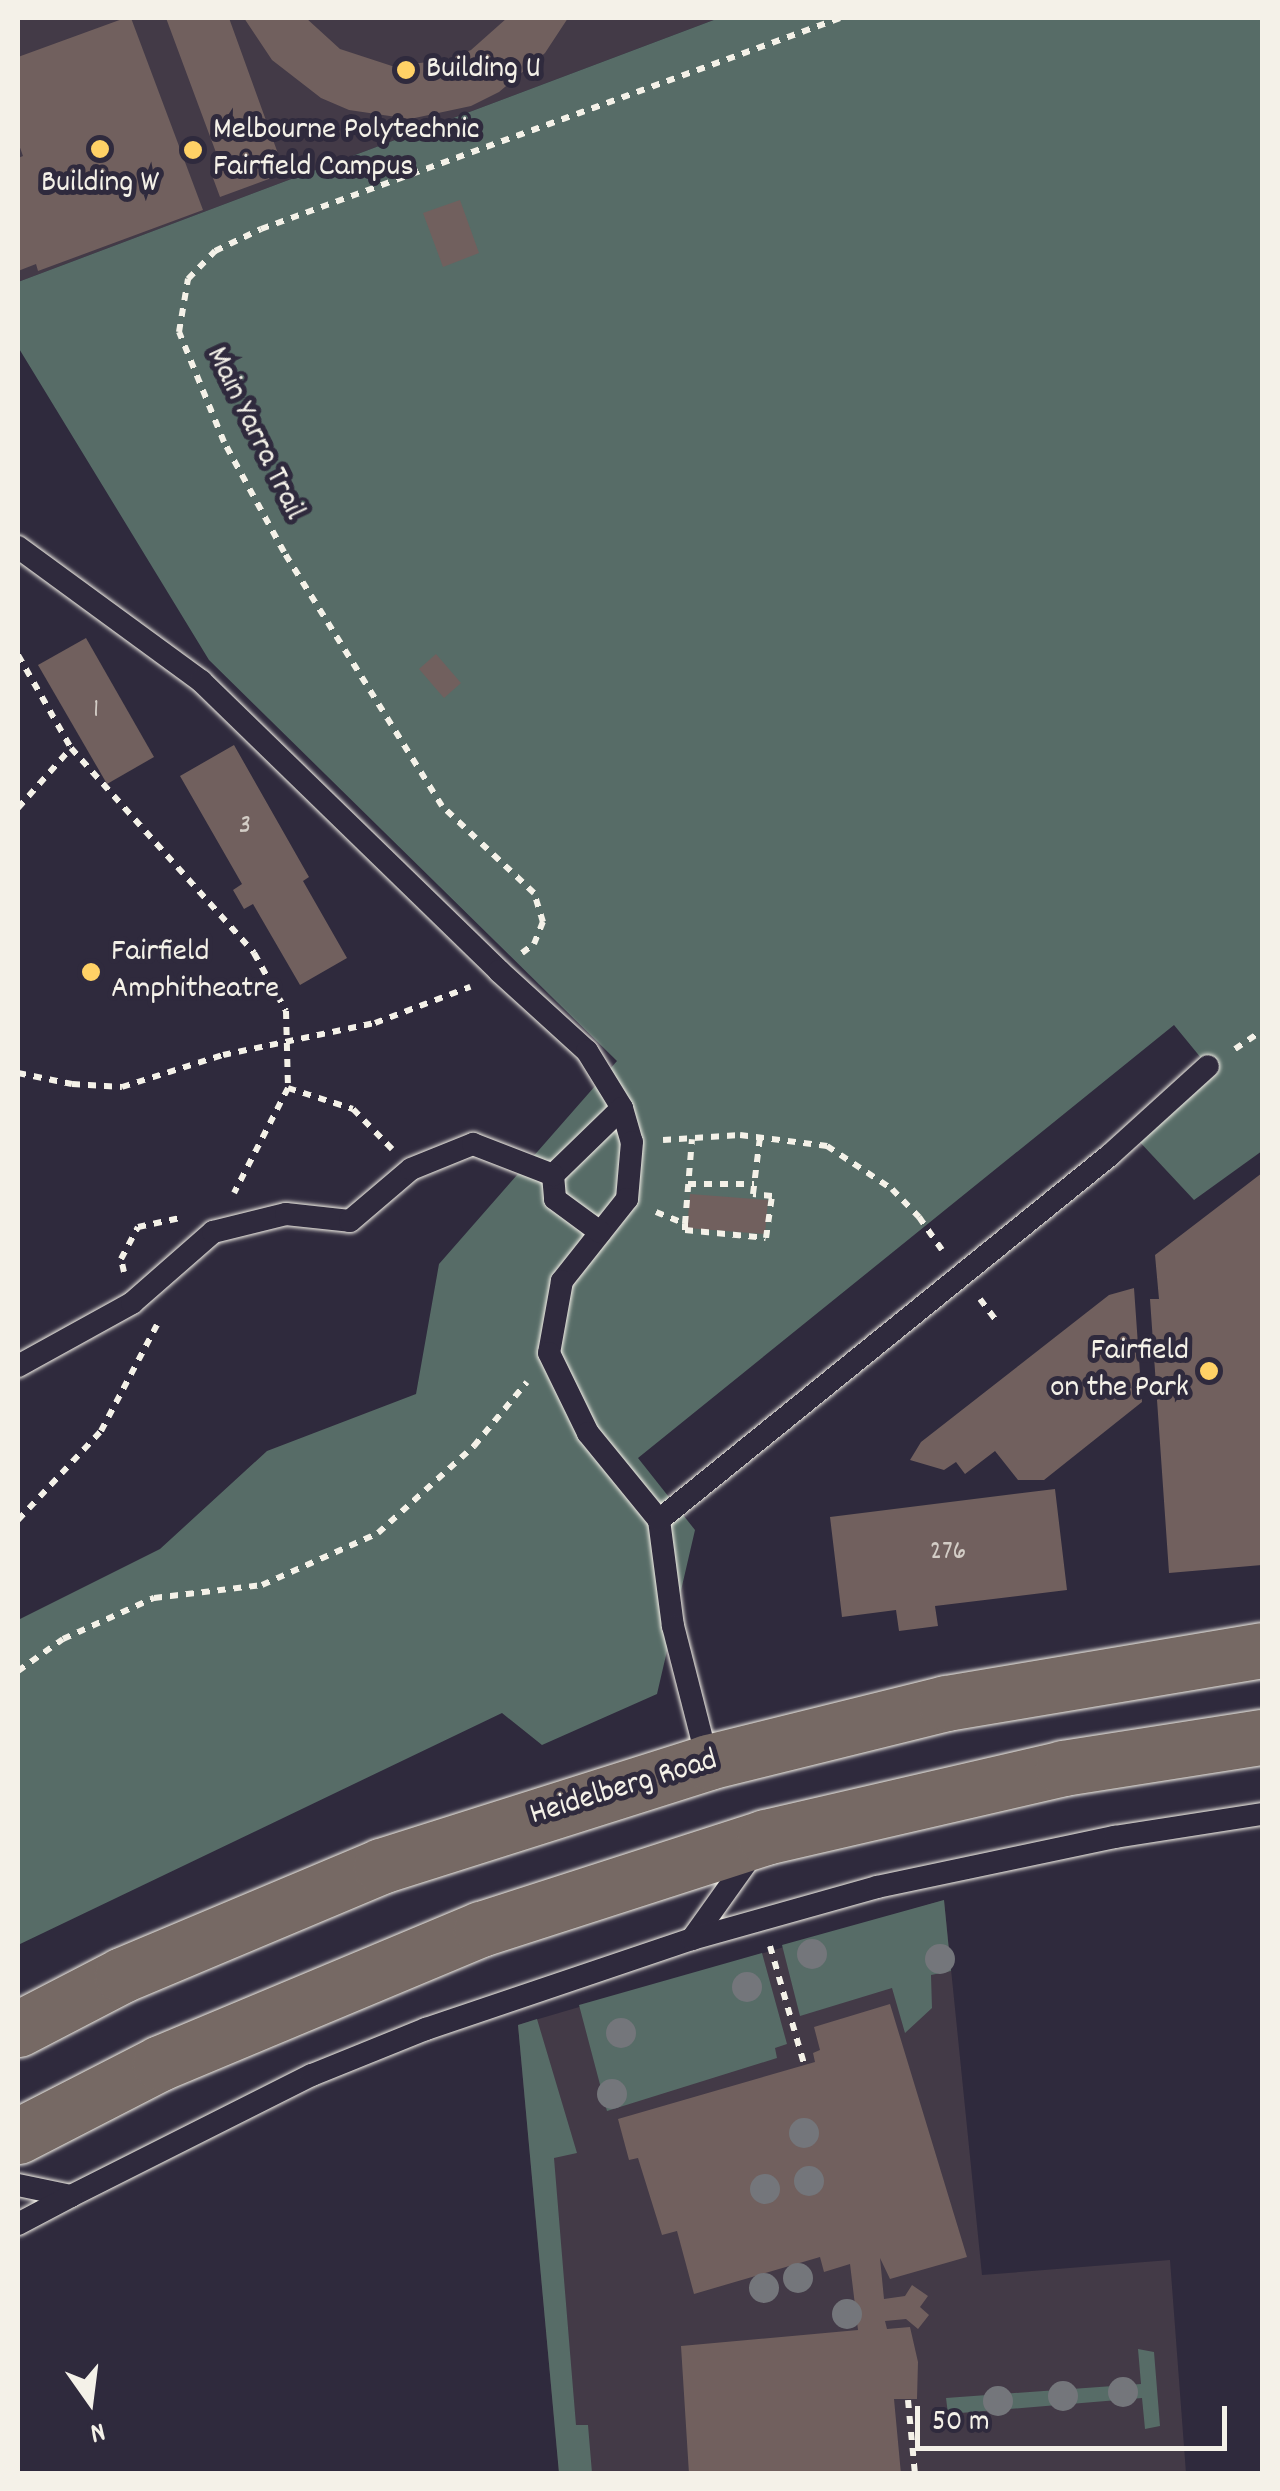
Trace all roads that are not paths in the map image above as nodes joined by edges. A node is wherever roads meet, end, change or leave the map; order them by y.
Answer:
1 (18, 547) edge
2 (1208, 1066) dead end
3 (622, 1108) junction
4 (553, 1175) junction
5 (600, 1232) junction
6 (18, 1366) edge
7 (659, 1520) junction
8 (1262, 1650) edge
9 (1262, 1737) edge
10 (708, 1762) junction
11 (1262, 1814) edge
12 (765, 1837) junction
13 (692, 1939) junction
14 (18, 2029) edge
15 (18, 2136) edge
16 (18, 2186) edge
17 (72, 2196) junction
18 (18, 2224) edge

1 - 3 lane
2 - 7 lane
3 - 4 lane
3 - 5 lane
4 - 5 lane
4 - 6 lane
5 - 7 lane
7 - 10 lane
8 - 10 main road, Heidelberg Road
9 - 12 main road
10 - 14 main road, Heidelberg Road
11 - 13 lane
12 - 13 lane
12 - 15 main road
13 - 17 lane
16 - 17 lane
17 - 18 lane

